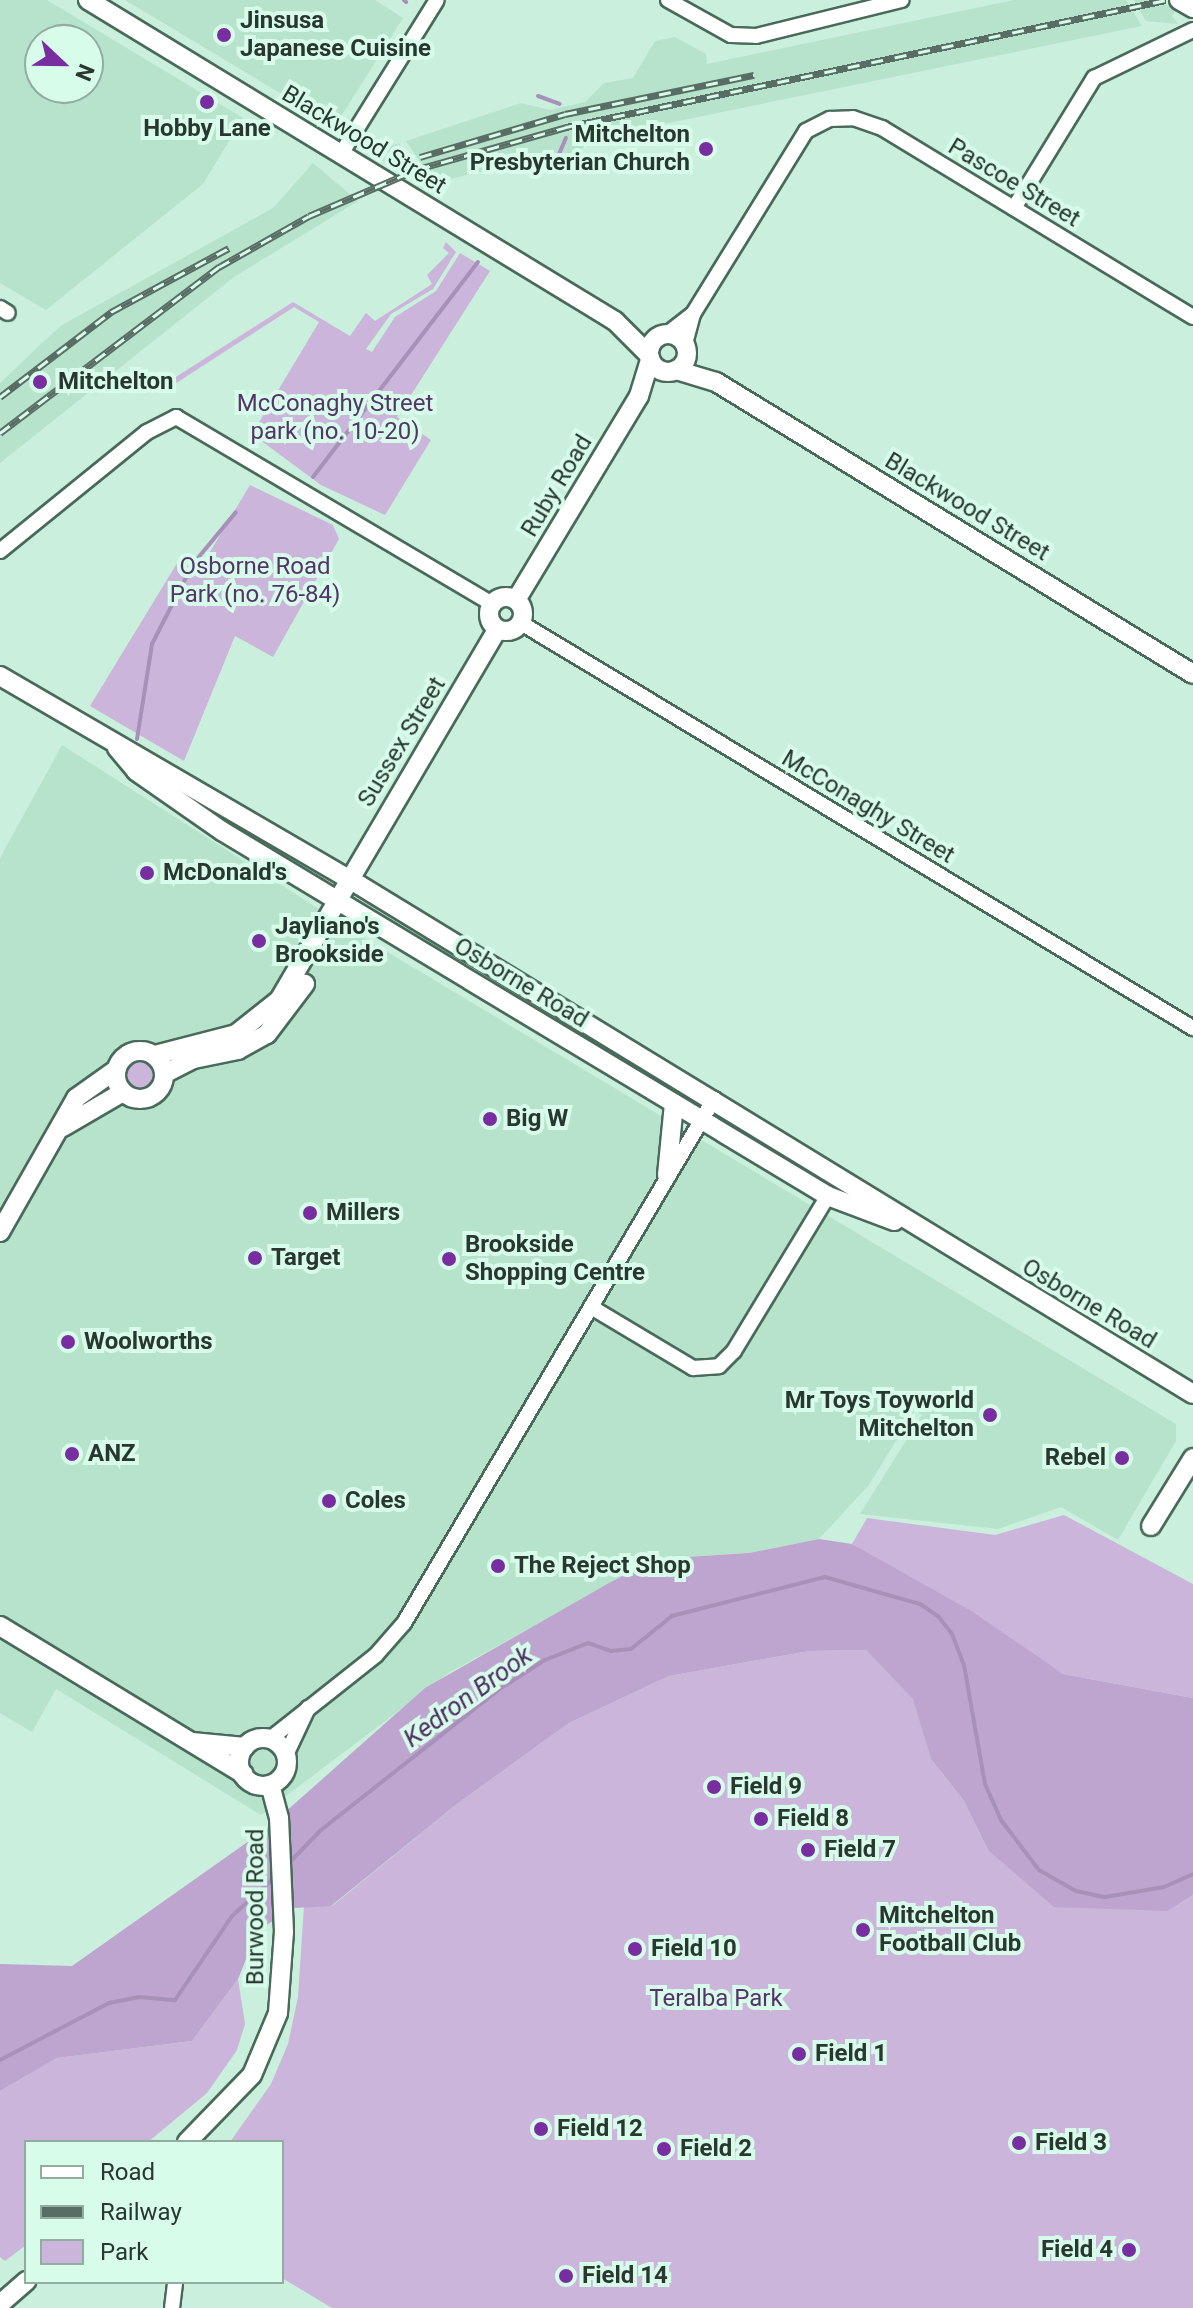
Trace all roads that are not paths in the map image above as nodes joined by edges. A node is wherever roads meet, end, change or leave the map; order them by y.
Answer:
1 (88, 0) edge
2 (437, 0) edge
3 (668, 0) edge
4 (902, 0) edge
5 (1179, 0) edge
6 (1193, 8) edge
7 (1193, 30) edge
8 (341, 154) junction
9 (1014, 208) junction
10 (693, 314) junction
11 (1193, 317) edge
12 (615, 321) junction
13 (665, 334) junction
14 (686, 347) junction
15 (650, 357) junction
16 (673, 371) junction
17 (716, 382) junction
18 (639, 396) junction
19 (0, 551) edge
20 (516, 600) junction
21 (492, 604) junction
22 (521, 623) junction
23 (497, 630) junction
24 (1193, 674) edge
25 (0, 676) edge
26 (117, 748) junction
27 (351, 880) junction
28 (342, 904) junction
29 (1193, 1028) edge
30 (155, 1055) junction
31 (117, 1069) junction
32 (164, 1074) junction
33 (123, 1092) junction
34 (714, 1099) junction
35 (674, 1103) junction
36 (701, 1119) junction
37 (63, 1127) junction
38 (667, 1175) junction
39 (828, 1196) junction
40 (919, 1230) junction
41 (0, 1232) edge
42 (591, 1307) junction
43 (1193, 1394) edge
44 (1193, 1458) edge
45 (1151, 1526) dead end
46 (0, 1626) edge
47 (308, 1708) junction
48 (270, 1739) junction
49 (192, 1742) junction
50 (245, 1747) junction
51 (286, 1755) junction
52 (243, 1774) junction
53 (270, 1785) junction
54 (189, 2140) edge
55 (24, 2283) edge
56 (175, 2284) edge
57 (0, 2304) edge
58 (172, 2308) edge

1 - 8 street, Blackwood Street
2 - 8 street
3 - 4 street
5 - 6 street
7 - 9 street
8 - 12 street, Blackwood Street
9 - 10 street, Pascoe Street
9 - 11 street, Pascoe Street
10 - 13 street
10 - 14 street
12 - 13 street, Blackwood Street
12 - 15 street, Blackwood Street
13 - 14 street
13 - 15 street
14 - 16 street
14 - 17 street, Blackwood Street
15 - 16 street
15 - 18 street, Ruby Road
16 - 17 street, Blackwood Street
16 - 18 street, Ruby Road
17 - 24 street, Blackwood Street
18 - 20 street, Ruby Road
19 - 21 street
20 - 21 street
20 - 22 street
21 - 23 street
22 - 23 street
22 - 29 street, McConaghy Street
23 - 27 street, Sussex Street
25 - 26 street, Osborne Road
26 - 27 street, Osborne Road
26 - 28 street, Osborne Road
27 - 28 street
27 - 34 street, Osborne Road
28 - 30 street
28 - 32 street
28 - 35 street, Osborne Road
30 - 31 street
30 - 32 street
31 - 33 street
31 - 37 street
32 - 33 street
33 - 37 street
34 - 36 street
34 - 40 street, Osborne Road
35 - 36 street, Osborne Road
35 - 38 street
36 - 38 street
36 - 39 street, Osborne Road
37 - 41 street
38 - 42 street
39 - 40 street, Osborne Road
39 - 42 street
40 - 43 street, Osborne Road
42 - 47 street
44 - 45 street
46 - 49 street
47 - 48 street
47 - 51 street
48 - 50 street
48 - 51 street
49 - 50 street
49 - 52 street
50 - 52 street
51 - 53 street
52 - 53 street
53 - 54 street, Burwood Road
55 - 57 street
56 - 58 street

